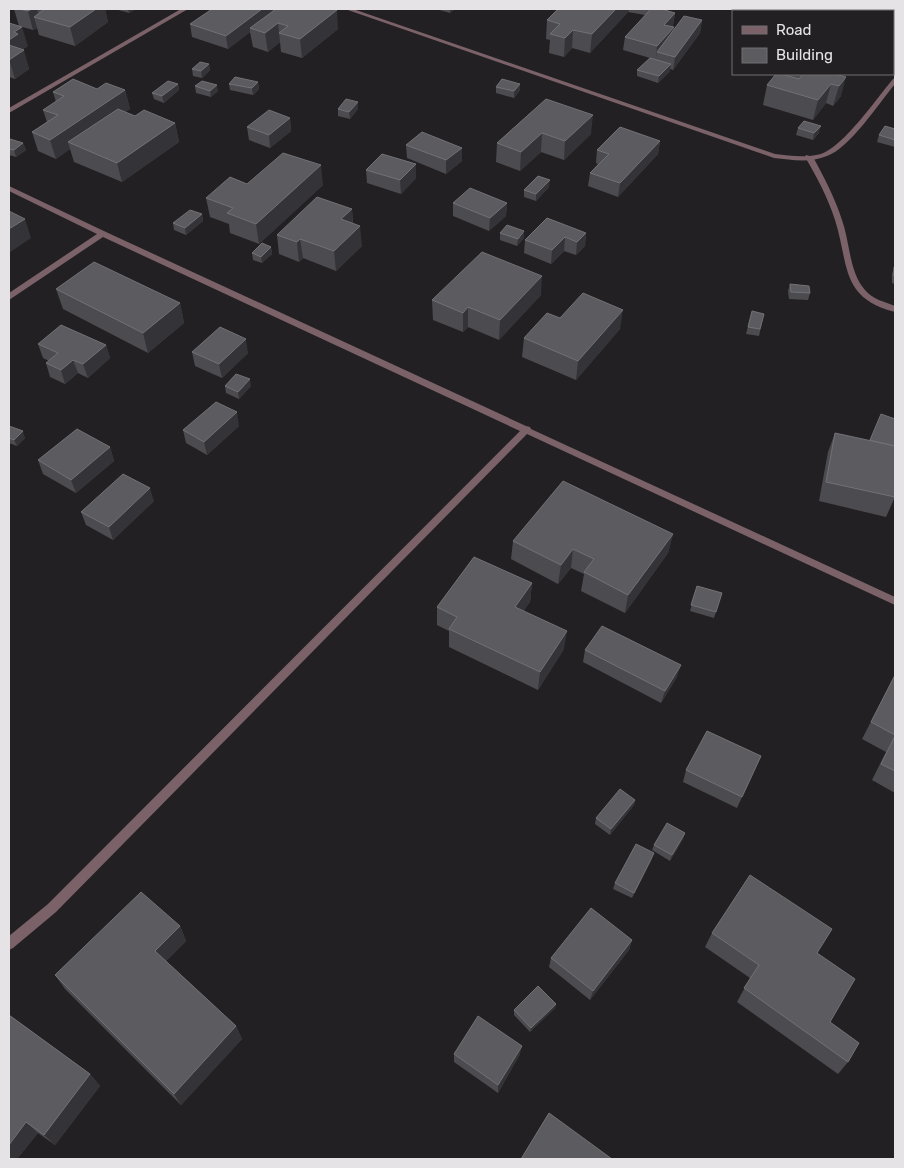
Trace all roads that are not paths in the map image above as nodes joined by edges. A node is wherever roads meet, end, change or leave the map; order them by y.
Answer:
1 (185, 9) edge
2 (348, 9) edge
3 (895, 80) edge
4 (9, 111) edge
5 (809, 157) junction
6 (9, 188) edge
7 (103, 234) junction
8 (9, 298) edge
9 (895, 309) edge
10 (527, 429) junction
11 (895, 601) edge
12 (9, 944) edge

1 - 4 street
2 - 5 street
3 - 5 street
5 - 9 street
6 - 7 street
7 - 8 street
7 - 10 street
10 - 11 street
10 - 12 street

